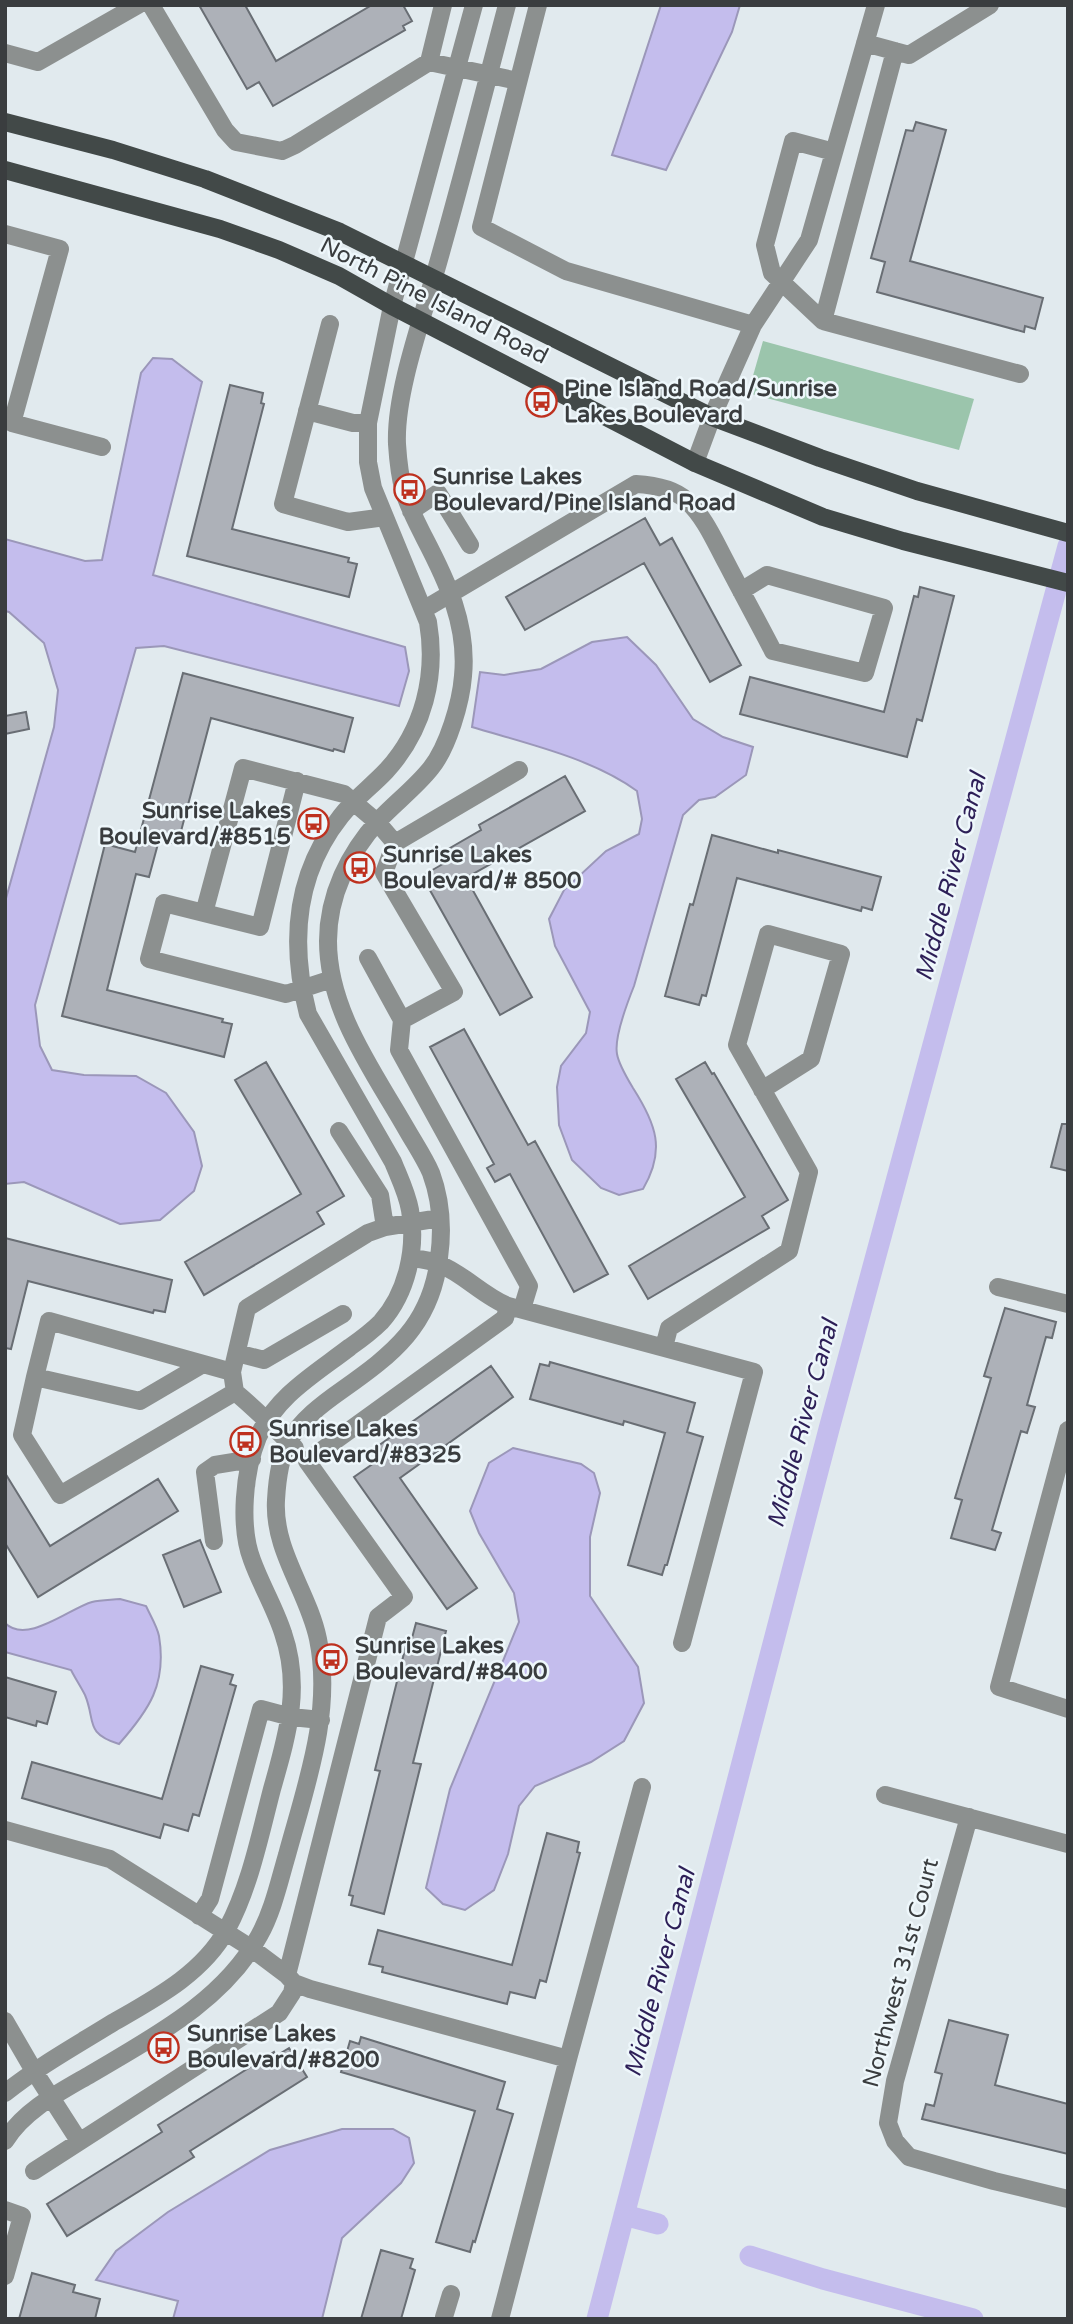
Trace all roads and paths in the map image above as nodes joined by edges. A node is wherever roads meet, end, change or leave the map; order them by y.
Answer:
1 (138, 5) edge
2 (150, 5) edge
3 (443, 5) edge
4 (474, 5) edge
5 (507, 5) edge
6 (538, 5) edge
7 (876, 5) edge
8 (990, 5) edge
9 (865, 43) junction
10 (895, 51) junction
11 (5, 53) edge
12 (429, 62) junction
13 (458, 67) junction
14 (489, 74) junction
15 (518, 81) junction
16 (5, 122) edge
17 (834, 152) junction
18 (5, 170) edge
19 (5, 234) edge
20 (405, 262) junction
21 (434, 277) junction
22 (781, 281) junction
23 (393, 306) junction
24 (421, 321) junction
25 (823, 321) junction
26 (330, 324) dead end
27 (752, 325) junction
28 (1020, 374) dead end
29 (307, 411) junction
30 (712, 417) junction
31 (368, 423) junction
32 (102, 447) dead end
33 (695, 463) junction
34 (411, 511) junction
35 (385, 517) junction
36 (1068, 533) edge
37 (470, 545) dead end
38 (1068, 583) edge
39 (741, 591) junction
40 (451, 595) junction
41 (424, 610) junction
42 (519, 770) dead end
43 (297, 781) junction
44 (355, 800) junction
45 (377, 822) junction
46 (395, 843) junction
47 (204, 913) junction
48 (368, 958) dead end
49 (332, 979) junction
50 (302, 989) junction
51 (402, 1020) junction
52 (762, 1090) junction
53 (339, 1131) dead end
54 (440, 1218) junction
55 (412, 1223) junction
56 (385, 1227) junction
57 (411, 1258) junction
58 (439, 1264) junction
59 (998, 1287) dead end
60 (1068, 1304) edge
61 (515, 1307) junction
62 (343, 1314) dead end
63 (664, 1347) junction
64 (237, 1353) junction
65 (203, 1364) junction
66 (232, 1372) junction
67 (35, 1377) junction
68 (235, 1392) junction
69 (267, 1422) junction
70 (1068, 1430) edge
71 (288, 1442) junction
72 (252, 1460) junction
73 (307, 1461) junction
74 (214, 1541) dead end
75 (682, 1643) dead end
76 (1068, 1709) edge
77 (291, 1717) junction
78 (321, 1720) junction
79 (642, 1787) dead end
80 (884, 1795) dead end
81 (969, 1817) junction
82 (5, 1830) edge
83 (1068, 1844) edge
84 (200, 1916) junction
85 (225, 1932) junction
86 (251, 1948) junction
87 (290, 1979) junction
88 (5, 2021) edge
89 (568, 2059) junction
90 (34, 2071) junction
91 (5, 2094) edge
92 (51, 2097) junction
93 (5, 2141) edge
94 (79, 2141) junction
95 (34, 2171) dead end
96 (1068, 2199) edge
97 (13, 2213) edge
98 (5, 2276) edge
99 (451, 2294) dead end
100 (447, 2318) edge
101 (500, 2319) edge

1 - 11 street
2 - 12 street
3 - 12 street
4 - 13 street
5 - 14 street
6 - 15 street
7 - 9 street
8 - 10 street
9 - 10 street
9 - 17 street
10 - 25 street
12 - 13 street
13 - 14 street
13 - 20 street
14 - 15 street
14 - 21 street
15 - 27 street
16 - 20 main road, North Pine Island Road
17 - 22 street
17 - 22 street
18 - 23 main road, North Pine Island Road
19 - 32 street
20 - 21 main road, North Pine Island Road
20 - 23 street
21 - 24 street
21 - 30 main road, North Pine Island Road
22 - 25 street
22 - 27 street
23 - 24 main road, North Pine Island Road
23 - 31 street
24 - 33 main road, North Pine Island Road
24 - 34 street
25 - 28 street
26 - 29 street
27 - 30 street
29 - 31 street
29 - 35 street
30 - 33 street
30 - 36 main road, North Pine Island Road
31 - 35 street
33 - 38 main road, North Pine Island Road
34 - 37 street
34 - 40 street
35 - 41 street
39 - 39 street
39 - 40 street
40 - 41 street
40 - 45 street
41 - 44 street
42 - 46 street
43 - 44 street
43 - 47 street
43 - 47 street
44 - 45 street
44 - 50 street
45 - 46 street
45 - 49 street
46 - 51 street
47 - 50 street
48 - 51 street
49 - 50 street
49 - 54 street
50 - 55 street
51 - 61 street
52 - 52 street
52 - 63 street
53 - 56 street
54 - 55 street
54 - 58 street
55 - 56 street
55 - 57 street
56 - 64 street
57 - 58 street
57 - 69 street
58 - 61 street
58 - 71 street
59 - 60 street
61 - 63 street
61 - 73 street
62 - 64 street
63 - 75 street
64 - 66 street
65 - 66 street
65 - 67 street
65 - 67 street
66 - 68 street
67 - 68 street
68 - 69 street
69 - 71 street
69 - 72 street
70 - 76 street
71 - 73 street
71 - 78 street
72 - 74 street
72 - 77 street
73 - 87 street
77 - 78 street
77 - 84 street
77 - 85 street
78 - 86 street
79 - 89 street
80 - 81 street
81 - 83 street
81 - 96 street, Northwest 31st Court
82 - 84 street
84 - 85 street
85 - 86 street
85 - 90 street
86 - 87 street
86 - 92 street
87 - 89 street
87 - 94 street
88 - 90 street
89 - 101 street
90 - 91 street
90 - 92 street
92 - 93 street
92 - 94 street
94 - 95 street
97 - 98 street
99 - 100 street

